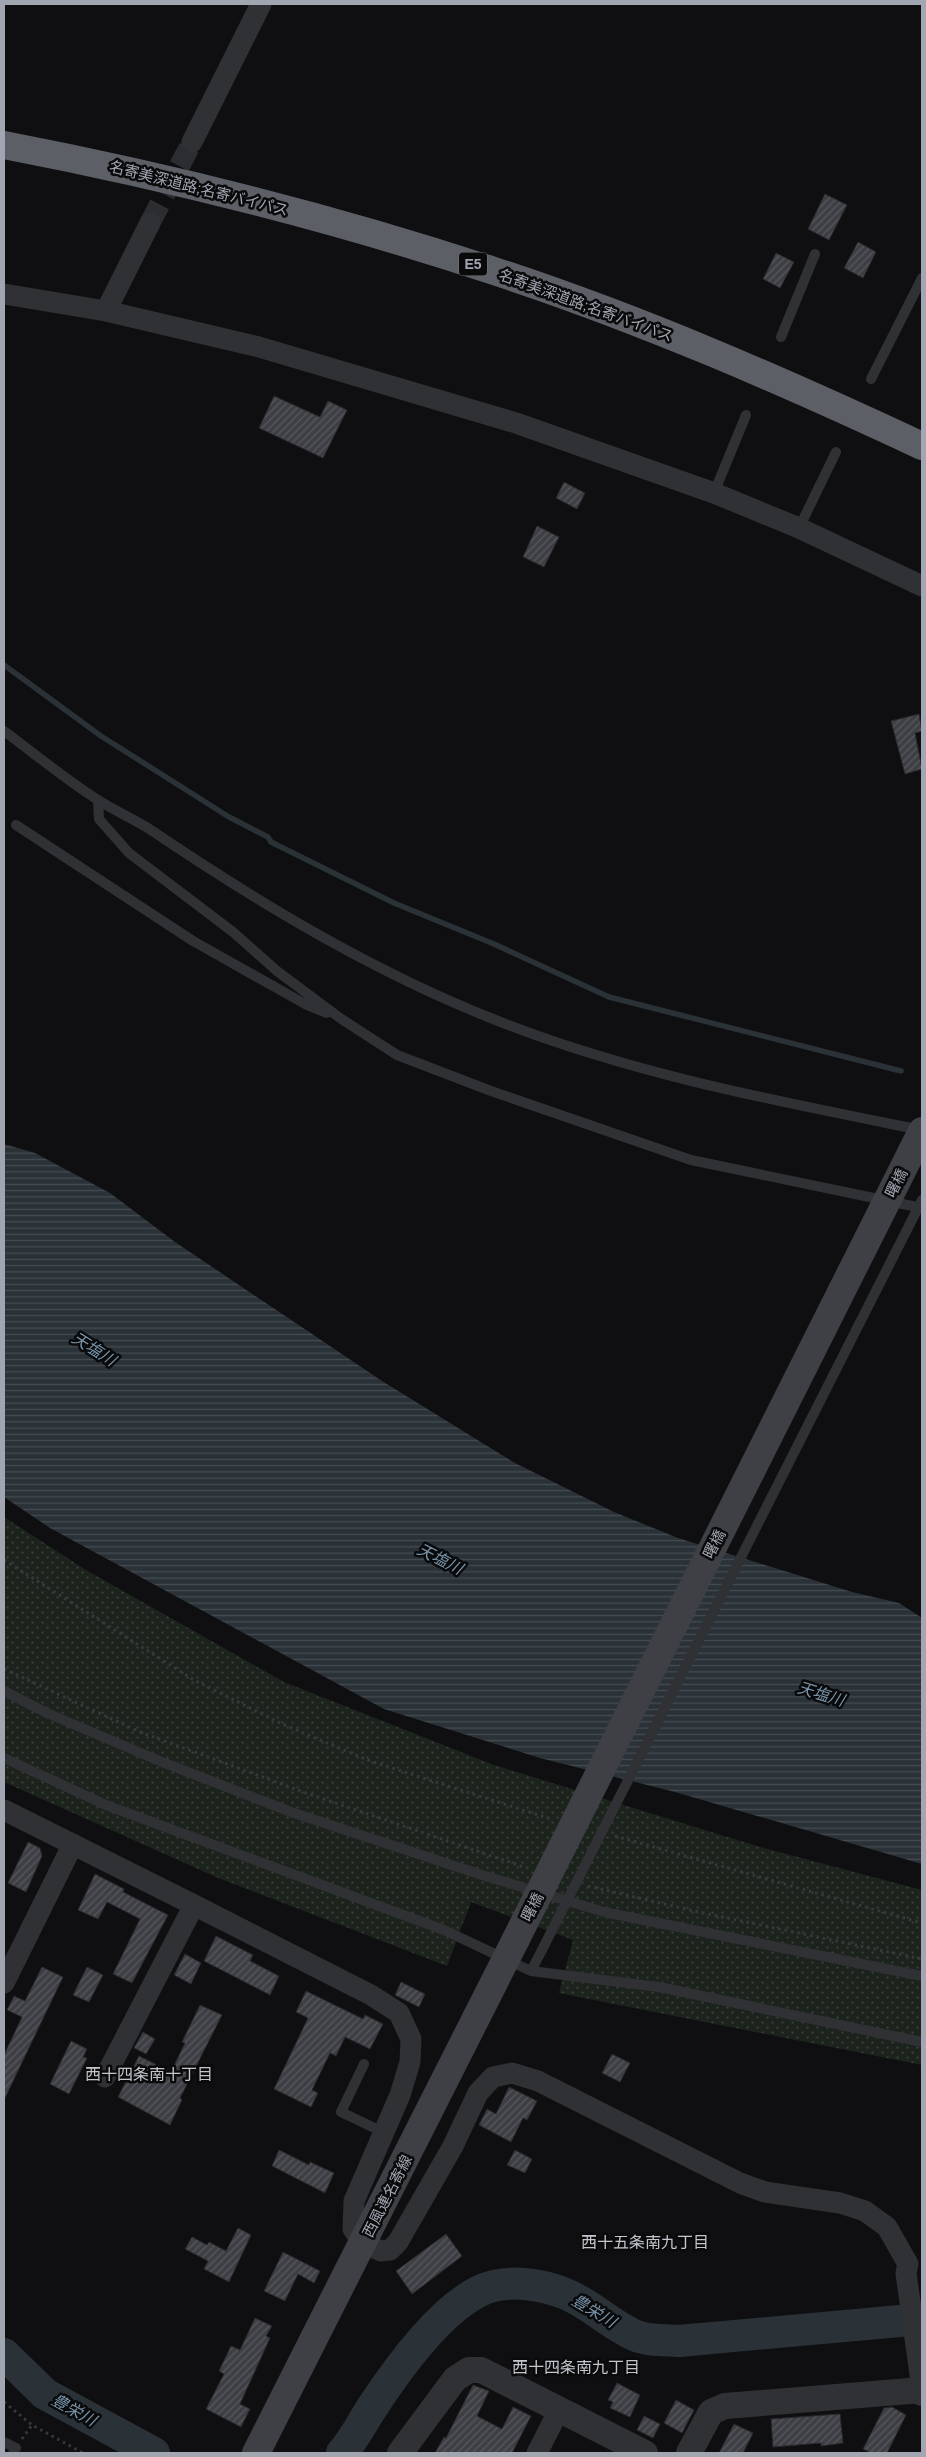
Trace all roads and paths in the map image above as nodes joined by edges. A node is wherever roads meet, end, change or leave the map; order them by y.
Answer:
1 (262, 4) edge
2 (192, 142) tunnel mouth
3 (4, 145) edge
4 (150, 223) tunnel mouth
5 (816, 254) dead end
6 (922, 278) edge
7 (4, 294) edge
8 (106, 311) junction
9 (781, 337) dead end
10 (871, 379) dead end
11 (746, 415) dead end
12 (922, 446) edge
13 (836, 452) dead end
14 (714, 493) junction
15 (799, 528) junction
16 (922, 586) edge
17 (4, 730) edge
18 (98, 800) junction
19 (16, 825) dead end
20 (340, 1018) junction
21 (919, 1137) edge
22 (922, 1200) edge
23 (922, 1208) edge
24 (4, 1560) edge
25 (4, 1669) edge
26 (4, 1691) edge
27 (4, 1758) edge
28 (4, 1810) edge
29 (559, 1821) dead end
30 (606, 1834) dead end
31 (73, 1844) junction
32 (529, 1868) dead end
33 (585, 1885) dead end
34 (194, 1904) junction
35 (922, 1923) edge
36 (511, 1949) junction
37 (10, 1956) edge
38 (922, 1959) edge
39 (532, 1971) junction
40 (922, 1976) edge
41 (4, 1983) edge
42 (922, 2042) edge
43 (364, 2064) dead end
44 (105, 2077) dead end
45 (382, 2132) junction
46 (363, 2244) junction
47 (912, 2267) edge
48 (918, 2356) edge
49 (922, 2389) edge
50 (922, 2393) edge
51 (4, 2402) edge
52 (558, 2410) junction
53 (4, 2442) edge
54 (13, 2453) edge
55 (83, 2453) edge
56 (256, 2453) edge
57 (400, 2453) edge
58 (537, 2453) edge
59 (645, 2453) edge
60 (688, 2453) edge

1 - 2 street
3 - 12 highway, 名寄美深道路;名寄バイパス / E5
4 - 8 street
5 - 9 lane
6 - 10 lane
7 - 8 street
8 - 14 street
11 - 14 lane
13 - 15 lane
14 - 15 street
15 - 16 street
17 - 18 lane
18 - 20 lane
18 - 21 lane
19 - 20 lane
20 - 23 lane
21 - 36 main road, 曙橋, bridge
22 - 39 lane, bridge
24 - 29 path
25 - 32 path
26 - 40 lane
27 - 36 lane
28 - 31 street
30 - 35 path
31 - 34 street
31 - 37 street
33 - 38 path
34 - 44 street
34 - 45 street
36 - 39 lane
36 - 46 main road, 西風連名寄線
37 - 41 street
39 - 42 lane
43 - 45 lane
45 - 46 street
46 - 47 street
46 - 56 main road, 西風連名寄線
47 - 48 street
48 - 49 street
49 - 50 street
49 - 60 street
51 - 55 path
52 - 57 street
52 - 58 street
52 - 59 street
53 - 54 lane

